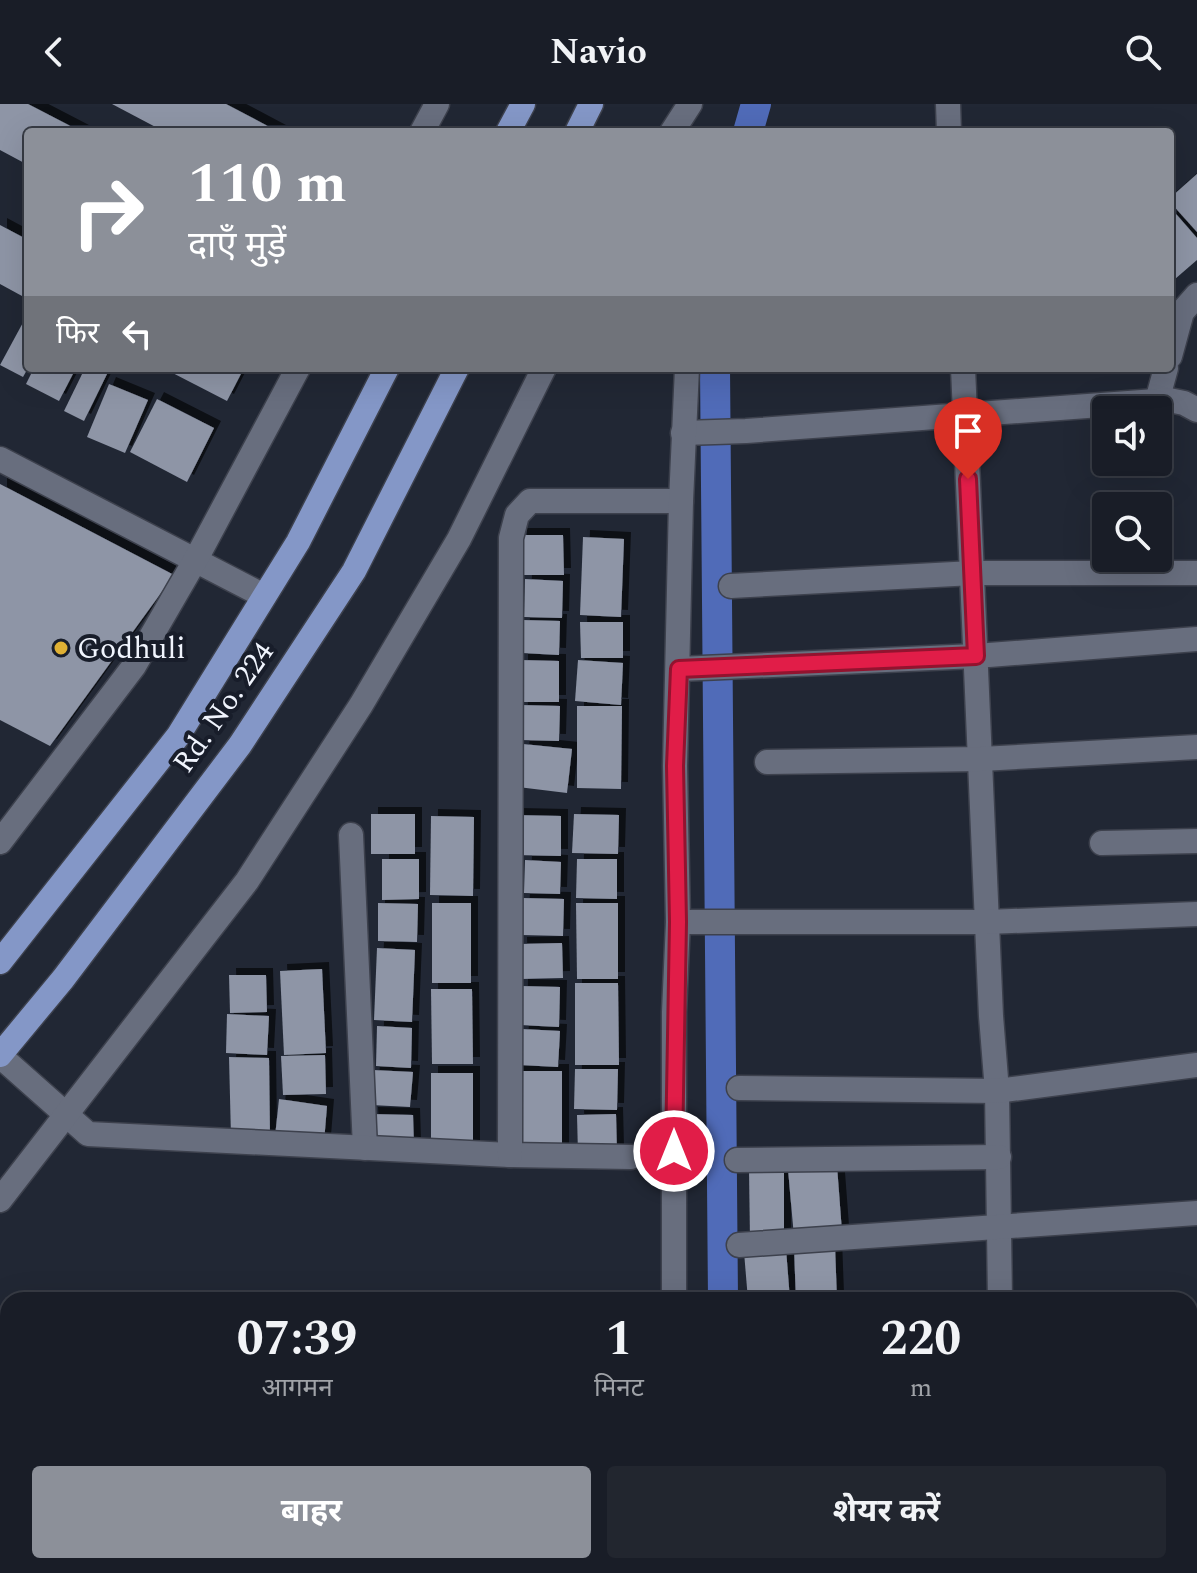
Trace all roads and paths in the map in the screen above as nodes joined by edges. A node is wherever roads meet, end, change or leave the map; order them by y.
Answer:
1 (437, 104) edge
2 (523, 104) edge
3 (591, 104) edge
4 (690, 104) edge
5 (948, 104) edge
6 (424, 128) edge
7 (510, 128) edge
8 (579, 128) edge
9 (675, 128) edge
10 (949, 128) edge
11 (1197, 295) edge
12 (1174, 341) edge
13 (296, 372) edge
14 (385, 372) edge
15 (455, 372) edge
16 (542, 372) edge
17 (687, 372) edge
18 (963, 372) edge
19 (1165, 372) edge
20 (1158, 396) edge
21 (1172, 402) edge
22 (1092, 406) edge
23 (1197, 410) edge
24 (965, 417) junction
25 (683, 433) junction
26 (0, 459) edge
27 (681, 501) junction
28 (196, 559) junction
29 (973, 573) junction
30 (1197, 573) edge
31 (731, 586) dead end
32 (264, 596) junction
33 (1197, 639) edge
34 (976, 656) junction
35 (679, 669) junction
36 (1197, 747) edge
37 (981, 759) junction
38 (767, 762) dead end
39 (351, 835) dead end
40 (1197, 841) edge
41 (0, 842) edge
42 (1102, 843) dead end
43 (1197, 914) edge
44 (678, 922) junction
45 (987, 922) junction
46 (0, 962) edge
47 (0, 1055) edge
48 (1197, 1065) edge
49 (739, 1088) dead end
50 (997, 1091) junction
51 (65, 1115) junction
52 (365, 1148) junction
53 (510, 1155) junction
54 (631, 1157) dead end
55 (999, 1157) junction
56 (737, 1160) dead end
57 (0, 1200) edge
58 (1197, 1213) edge
59 (1001, 1225) junction
60 (739, 1245) dead end
61 (674, 1292) edge
62 (1000, 1292) edge

1 - 6 street
2 - 7 main road
3 - 8 main road
4 - 9 street
5 - 10 street
11 - 12 street
13 - 28 street
14 - 32 main road, Rd. No. 224
15 - 47 main road, Rd. No. 224
16 - 51 street
17 - 25 street
18 - 24 street
19 - 20 street
21 - 23 street
22 - 24 street
24 - 25 street
24 - 29 street
25 - 27 street
26 - 28 street
27 - 35 street
27 - 53 street
28 - 32 street
28 - 41 street
29 - 30 street
29 - 31 street
29 - 34 street
32 - 46 main road, Rd. No. 224
33 - 34 street
34 - 35 street
34 - 37 street
35 - 44 street
36 - 37 street
37 - 38 street
37 - 45 street
39 - 52 street
40 - 42 street
43 - 45 street
44 - 45 street
44 - 61 street
45 - 50 street
47 - 51 street
48 - 50 street
49 - 50 street
50 - 55 street
51 - 52 street
51 - 57 street
52 - 53 street
53 - 54 street
55 - 56 street
55 - 59 street
58 - 59 street
59 - 60 street
59 - 62 street

